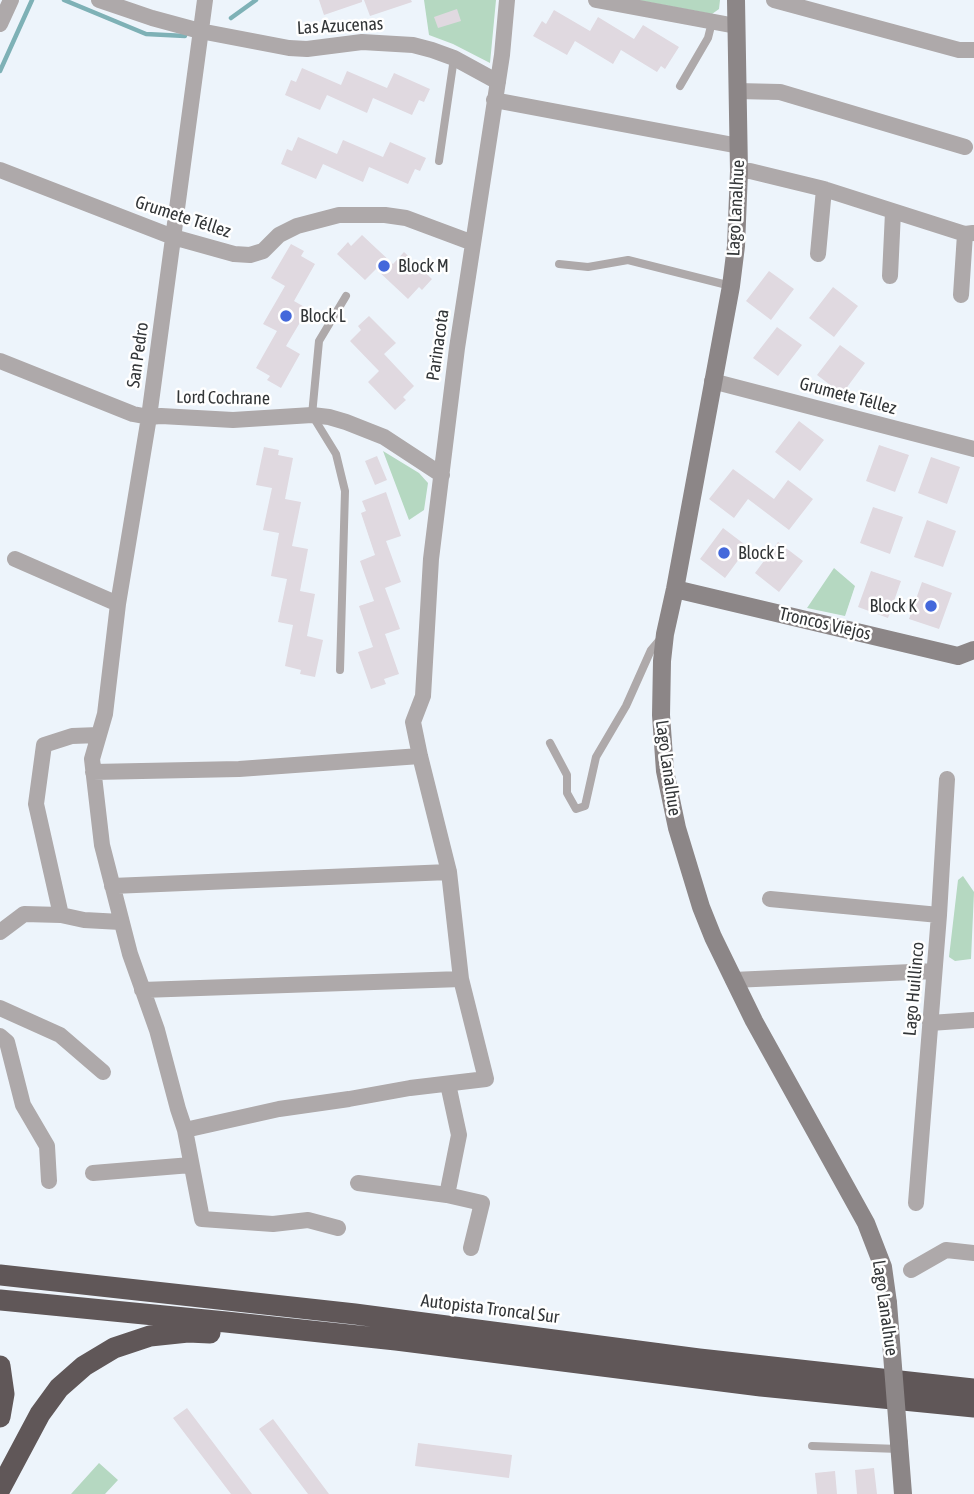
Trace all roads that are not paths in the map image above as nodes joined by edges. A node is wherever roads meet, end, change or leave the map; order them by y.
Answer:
1 (11, 0) edge
2 (99, 0) edge
3 (205, 0) edge
4 (507, 0) edge
5 (596, 0) edge
6 (736, 0) edge
7 (774, 0) edge
8 (712, 22) junction
9 (0, 24) edge
10 (736, 26) junction
11 (200, 31) junction
12 (974, 50) edge
13 (454, 58) junction
14 (498, 82) junction
15 (680, 86) dead end
16 (737, 91) junction
17 (494, 100) junction
18 (739, 146) junction
19 (965, 147) dead end
20 (439, 162) dead end
21 (0, 170) edge
22 (739, 171) junction
23 (824, 189) junction
24 (893, 212) junction
25 (969, 233) edge
26 (173, 237) junction
27 (472, 243) junction
28 (818, 254) dead end
29 (559, 264) dead end
30 (890, 276) dead end
31 (730, 286) junction
32 (961, 295) dead end
33 (346, 296) dead end
34 (0, 361) edge
35 (712, 381) junction
36 (312, 415) junction
37 (149, 416) junction
38 (974, 449) edge
39 (442, 475) junction
40 (15, 559) dead end
41 (676, 589) junction
42 (118, 604) junction
43 (665, 634) junction
44 (974, 650) edge
45 (340, 670) dead end
46 (99, 735) junction
47 (550, 743) dead end
48 (420, 756) junction
49 (93, 772) junction
50 (947, 779) dead end
51 (449, 872) junction
52 (112, 886) junction
53 (770, 899) dead end
54 (61, 915) junction
55 (939, 915) junction
56 (121, 922) junction
57 (0, 932) edge
58 (934, 971) junction
59 (461, 979) junction
60 (733, 980) junction
61 (142, 990) junction
62 (0, 1008) edge
63 (974, 1020) edge
64 (930, 1023) junction
65 (0, 1036) edge
66 (103, 1072) dead end
67 (448, 1084) junction
68 (185, 1130) junction
69 (191, 1166) junction
70 (93, 1173) dead end
71 (49, 1181) dead end
72 (358, 1183) dead end
73 (447, 1195) junction
74 (916, 1203) dead end
75 (338, 1228) dead end
76 (471, 1248) dead end
77 (974, 1253) edge
78 (0, 1265) edge
79 (911, 1270) dead end
80 (0, 1275) edge
81 (100, 1286) junction
82 (0, 1300) edge
83 (397, 1340) junction
84 (0, 1366) edge
85 (974, 1388) edge
86 (974, 1406) edge
87 (0, 1417) edge
88 (32, 1428) junction
89 (813, 1446) dead end
90 (899, 1446) junction
91 (0, 1489) edge
92 (17, 1494) edge
93 (903, 1494) edge

1 - 9 street
2 - 11 street, Las Azucenas
3 - 11 street, San Pedro
4 - 14 street, Parinacota
5 - 8 street
6 - 10 main road, Lago Lanalhue
7 - 12 street
8 - 10 street
8 - 15 lane
10 - 16 main road, Lago Lanalhue
11 - 13 street, Las Azucenas
11 - 26 street, San Pedro
13 - 14 street, Las Azucenas
13 - 20 lane
14 - 17 street, Parinacota
16 - 18 main road, Lago Lanalhue
16 - 19 street
17 - 18 street
17 - 27 street, Parinacota
18 - 22 main road, Lago Lanalhue
21 - 26 street, Grumete Téllez
22 - 23 street
22 - 31 main road, Lago Lanalhue
23 - 24 street
23 - 28 street
24 - 25 street
24 - 30 street
25 - 32 street
26 - 27 street, Grumete Téllez
26 - 37 street, San Pedro
27 - 39 street, Parinacota
29 - 31 lane
31 - 35 main road, Lago Lanalhue
33 - 36 lane
34 - 37 street, Lord Cochrane
35 - 38 street, Grumete Téllez
35 - 41 main road, Lago Lanalhue
36 - 37 street, Lord Cochrane
36 - 39 street, Lord Cochrane
36 - 45 lane
37 - 42 street, San Pedro
39 - 48 street, Parinacota
40 - 42 street
41 - 43 main road, Lago Lanalhue
41 - 44 main road, Troncos Viejos
42 - 46 street, San Pedro
43 - 47 lane
43 - 60 main road, Lago Lanalhue
46 - 49 street, San Pedro
46 - 54 street
48 - 49 street
48 - 51 street, Parinacota
49 - 52 street, San Pedro
50 - 55 street, Lago Huillinco
51 - 52 street
51 - 59 street, Parinacota
52 - 56 street, San Pedro
53 - 55 street
54 - 56 street
54 - 57 street
55 - 58 street, Lago Huillinco
56 - 61 street, San Pedro
58 - 60 street
58 - 64 street, Lago Huillinco
59 - 61 street
59 - 67 street, Parinacota
60 - 90 main road, Lago Lanalhue, bridge
61 - 68 street, San Pedro
62 - 66 street
63 - 64 street
64 - 74 street, Lago Huillinco
65 - 71 street
67 - 68 street
67 - 73 street
68 - 69 street, San Pedro
69 - 70 street
69 - 75 street, San Pedro
72 - 73 street
73 - 76 street
77 - 79 street
78 - 81 highway
80 - 81 highway, Autopista Troncal Sur
81 - 85 highway, Autopista Troncal Sur
82 - 83 highway
83 - 86 highway
83 - 88 highway
84 - 87 highway
88 - 91 highway
88 - 92 highway
89 - 90 lane
90 - 93 main road, Lago Lanalhue

